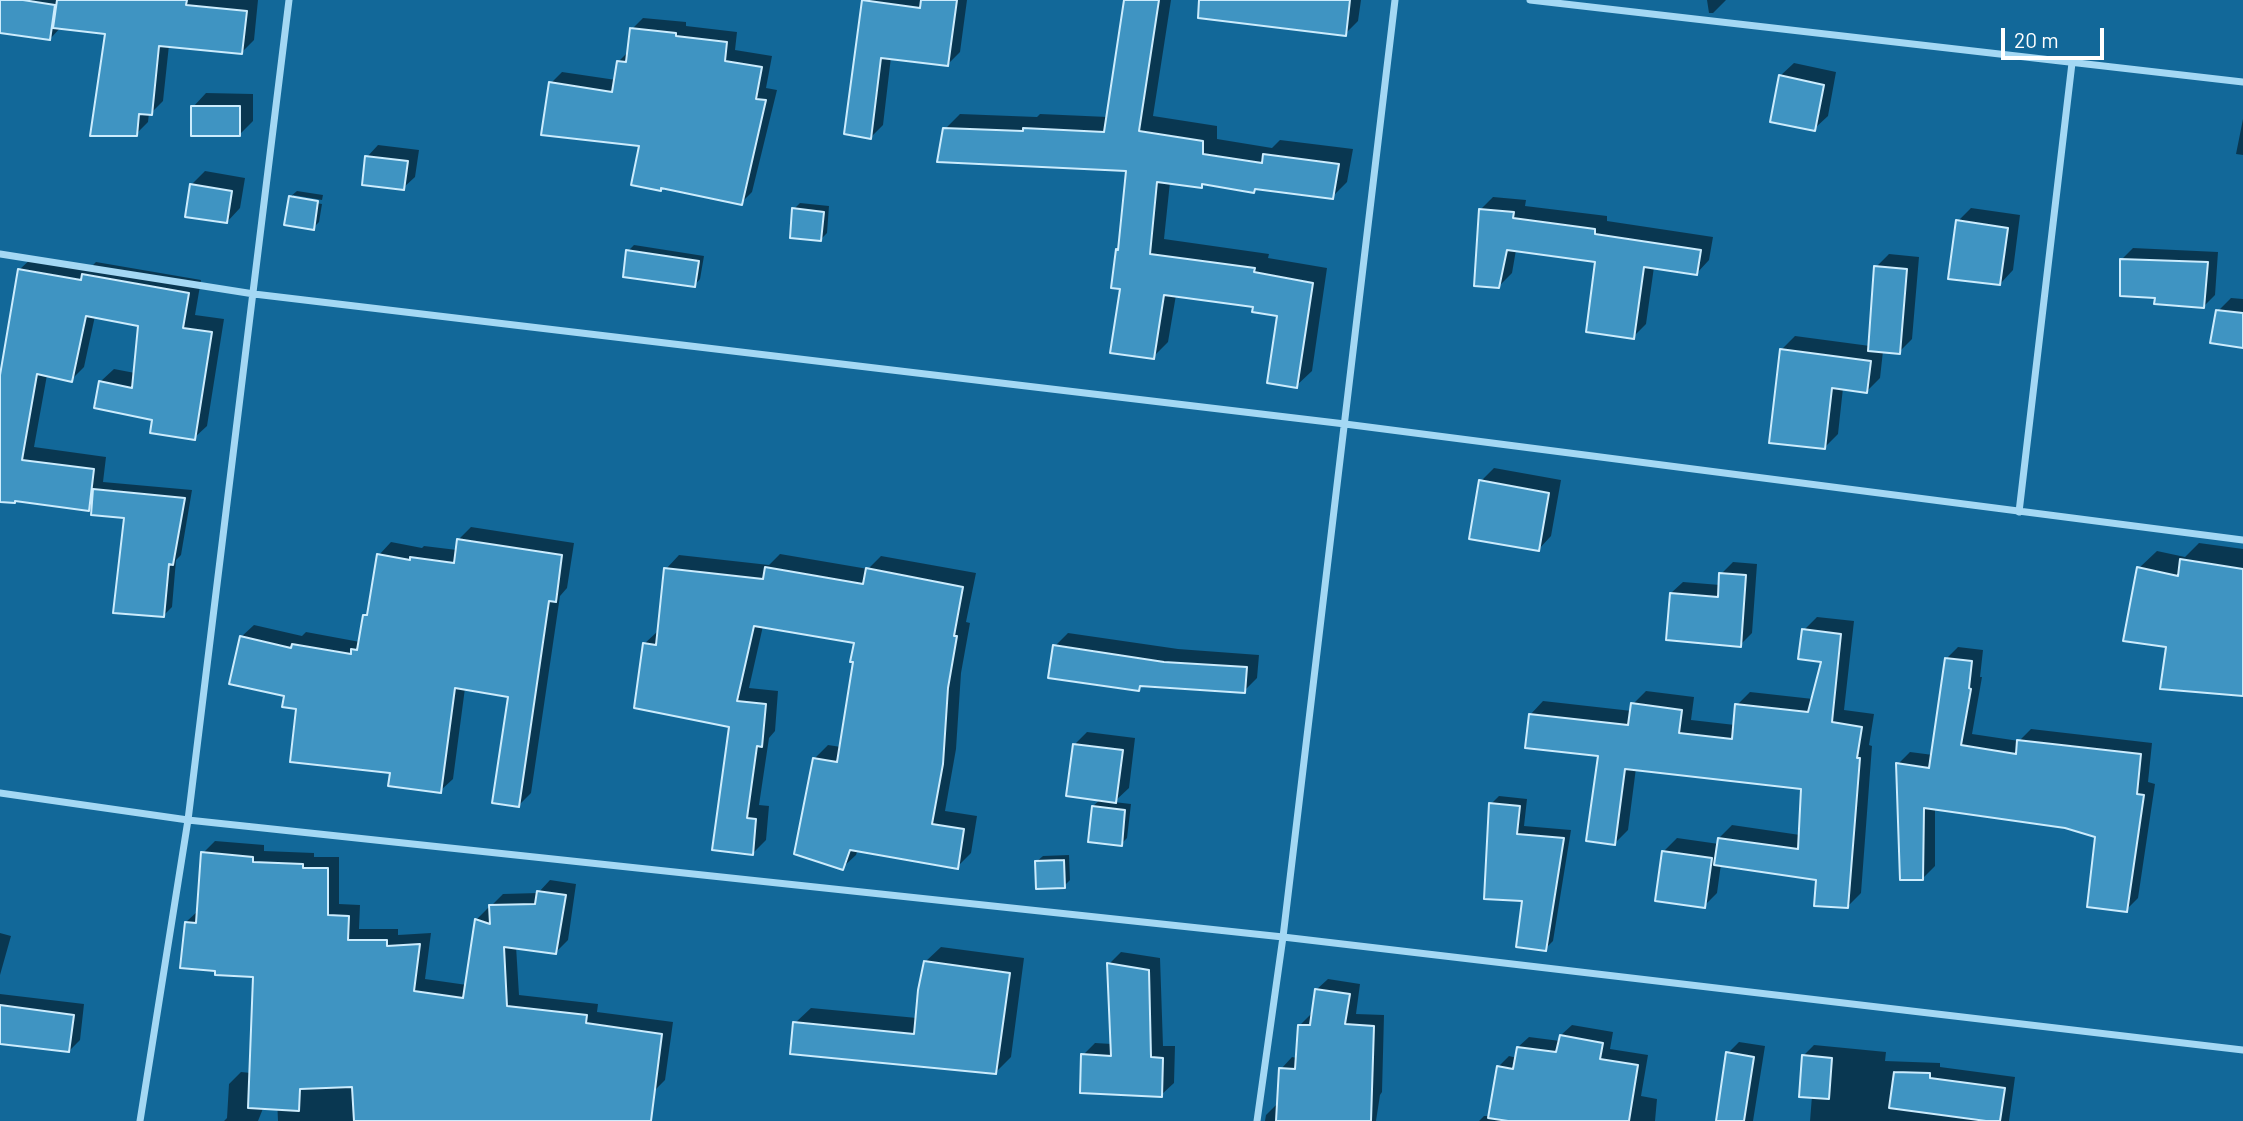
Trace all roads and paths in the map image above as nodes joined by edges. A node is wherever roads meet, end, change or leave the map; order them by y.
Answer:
1 (289, 0) edge
2 (1395, 0) edge
3 (1530, 0) edge
4 (2072, 63) junction
5 (2243, 82) edge
6 (0, 254) edge
7 (254, 295) junction
8 (1345, 424) junction
9 (2019, 512) junction
10 (2243, 540) edge
11 (0, 793) edge
12 (188, 820) junction
13 (1283, 937) junction
14 (2243, 1050) edge
15 (140, 1121) edge
16 (1257, 1121) edge

1 - 7 street
2 - 8 street
3 - 4 street
4 - 5 street
4 - 9 street
6 - 7 street
7 - 8 street
7 - 12 street
8 - 9 street
8 - 13 street
9 - 10 street
11 - 12 street
12 - 13 street
12 - 15 street
13 - 14 street
13 - 16 street

